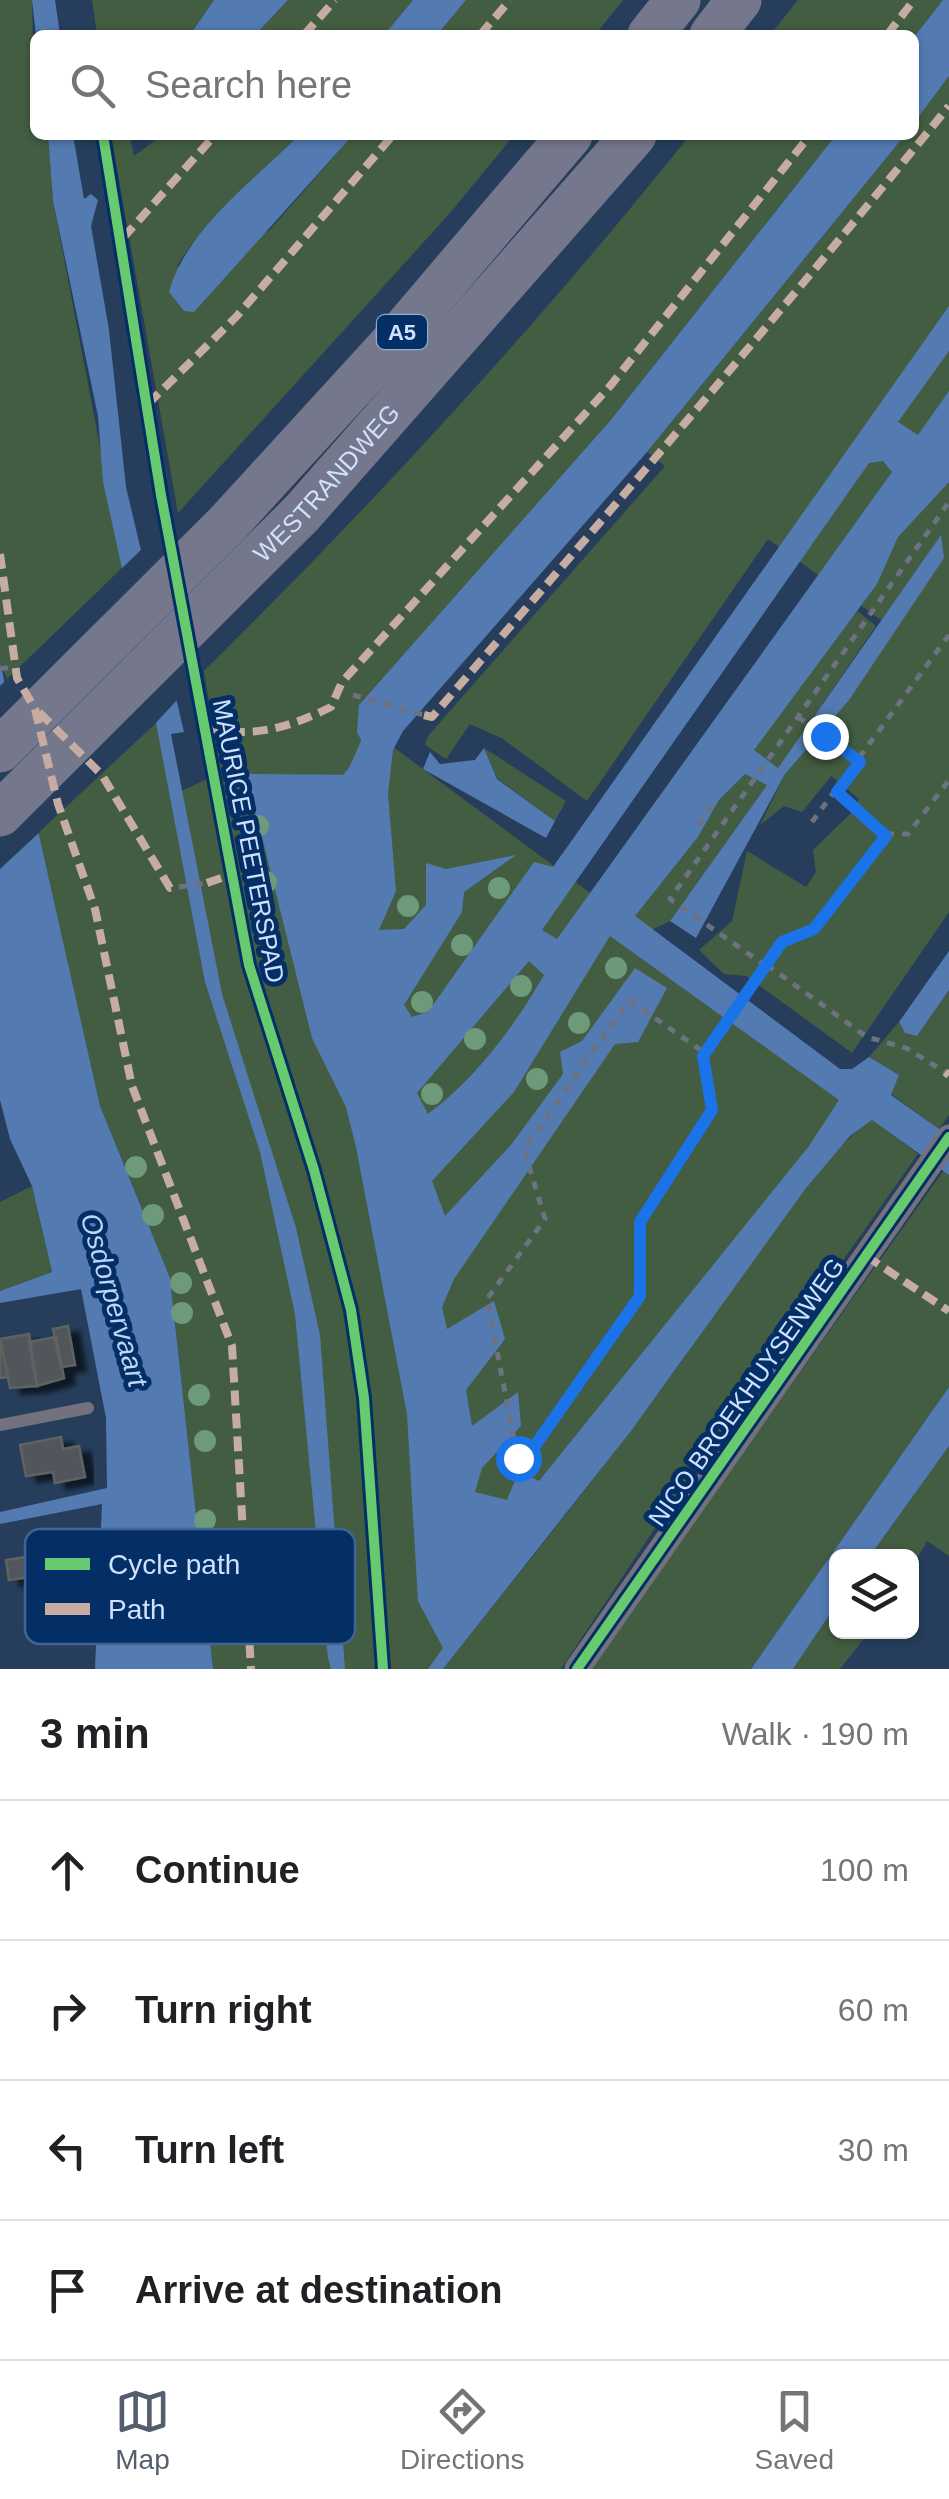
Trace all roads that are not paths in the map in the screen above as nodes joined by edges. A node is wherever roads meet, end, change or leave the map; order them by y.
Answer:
1 (678, 0) edge
2 (740, 0) edge
3 (654, 30) edge
4 (716, 30) edge
5 (566, 140) edge
6 (630, 140) edge
7 (0, 750) edge
8 (0, 814) edge
9 (949, 1137) edge
10 (88, 1408) dead end
11 (0, 1425) edge
12 (577, 1669) edge

1 - 3 highway
2 - 4 highway
5 - 7 highway, WESTRANDWEG / A5
6 - 8 highway, WESTRANDWEG / A5
9 - 12 street, NICO BROEKHUYSENWEG
10 - 11 lane

